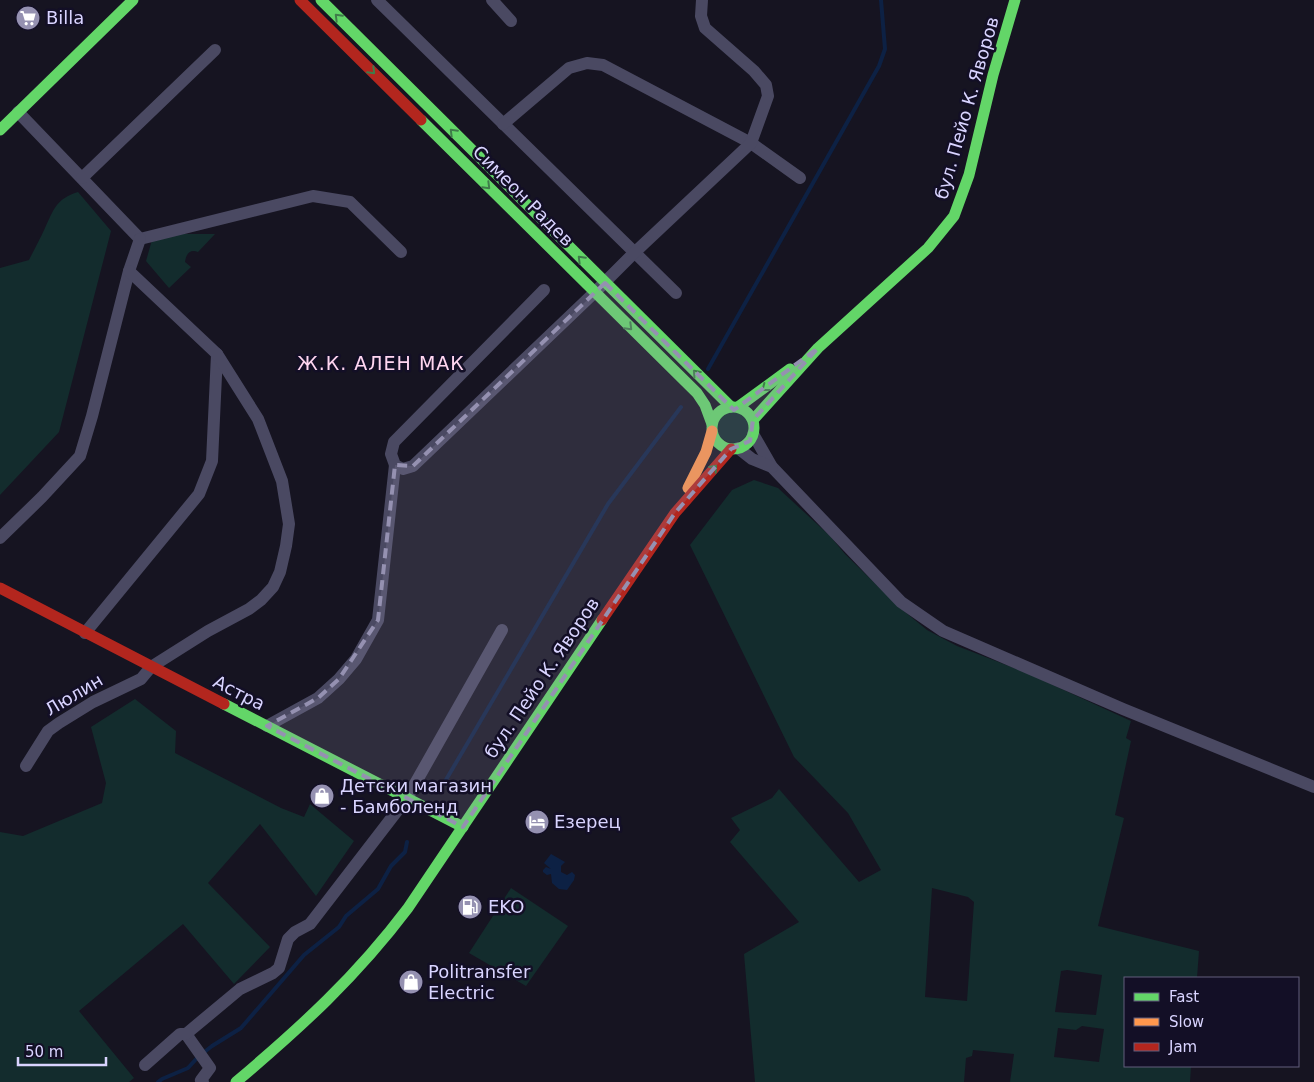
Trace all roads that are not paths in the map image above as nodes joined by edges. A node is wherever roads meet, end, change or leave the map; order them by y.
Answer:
1 (133, 0) edge
2 (300, 0) edge
3 (321, 0) edge
4 (377, 0) edge
5 (492, 0) edge
6 (702, 0) edge
7 (1015, 0) edge
8 (512, 21) dead end
9 (215, 50) dead end
10 (18, 112) junction
11 (503, 124) junction
12 (0, 130) edge
13 (751, 143) junction
14 (82, 178) junction
15 (800, 178) dead end
16 (140, 239) junction
17 (401, 252) dead end
18 (634, 253) junction
19 (128, 271) junction
20 (604, 283) junction
21 (544, 290) dead end
22 (595, 292) junction
23 (676, 293) dead end
24 (818, 348) junction
25 (217, 354) junction
26 (734, 407) junction
27 (753, 420) junction
28 (712, 427) junction
29 (753, 434) junction
30 (734, 448) junction
31 (395, 465) junction
32 (772, 467) junction
33 (675, 513) junction
34 (0, 538) edge
35 (0, 588) edge
36 (502, 630) dead end
37 (85, 634) junction
38 (151, 667) junction
39 (267, 726) junction
40 (26, 766) dead end
41 (1314, 787) edge
42 (407, 798) junction
43 (463, 827) junction
44 (190, 1038) junction
45 (145, 1065) dead end
46 (203, 1082) edge
47 (236, 1082) edge

1 - 10 street
2 -> 22 street, Симеон Радев
20 -> 3 street, Симеон Радев
4 - 11 street
5 - 8 street
6 - 13 street
7 - 24 street, бул. Пейо К. Яворов
9 - 14 street
10 - 12 street
10 - 14 street
11 - 13 street
11 - 18 street
13 - 15 street
13 - 18 street
14 - 16 street
16 - 17 street
16 - 19 street
18 - 20 street
18 - 23 street
19 - 25 street, Люлин
19 - 34 street
20 - 22 street
26 -> 20 street, Симеон Радев
21 - 31 street
22 -> 28 street, Симеон Радев
22 - 31 street
24 -> 26 street, бул. Пейо К. Яворов
24 - 27 street, бул. Пейо К. Яворов
25 - 37 street
25 - 38 street, Люлин
26 - 27 street
26 - 28 street
27 - 29 street
28 - 30 street
28 - 33 street, бул. Пейо К. Яворов
29 - 30 street
29 - 32 street
30 - 32 street
33 -> 30 street, бул. Пейо К. Яворов
31 - 39 street
32 - 41 street
33 - 43 street, бул. Пейо К. Яворов
35 - 37 street, Астра
36 - 42 street
37 - 38 street, Астра
38 - 39 street, Астра
38 - 40 street, Люлин
39 - 42 street, Астра
42 - 43 street, Астра
42 - 44 street
43 - 47 street, бул. Пейо К. Яворов
44 - 45 street
44 - 46 street

